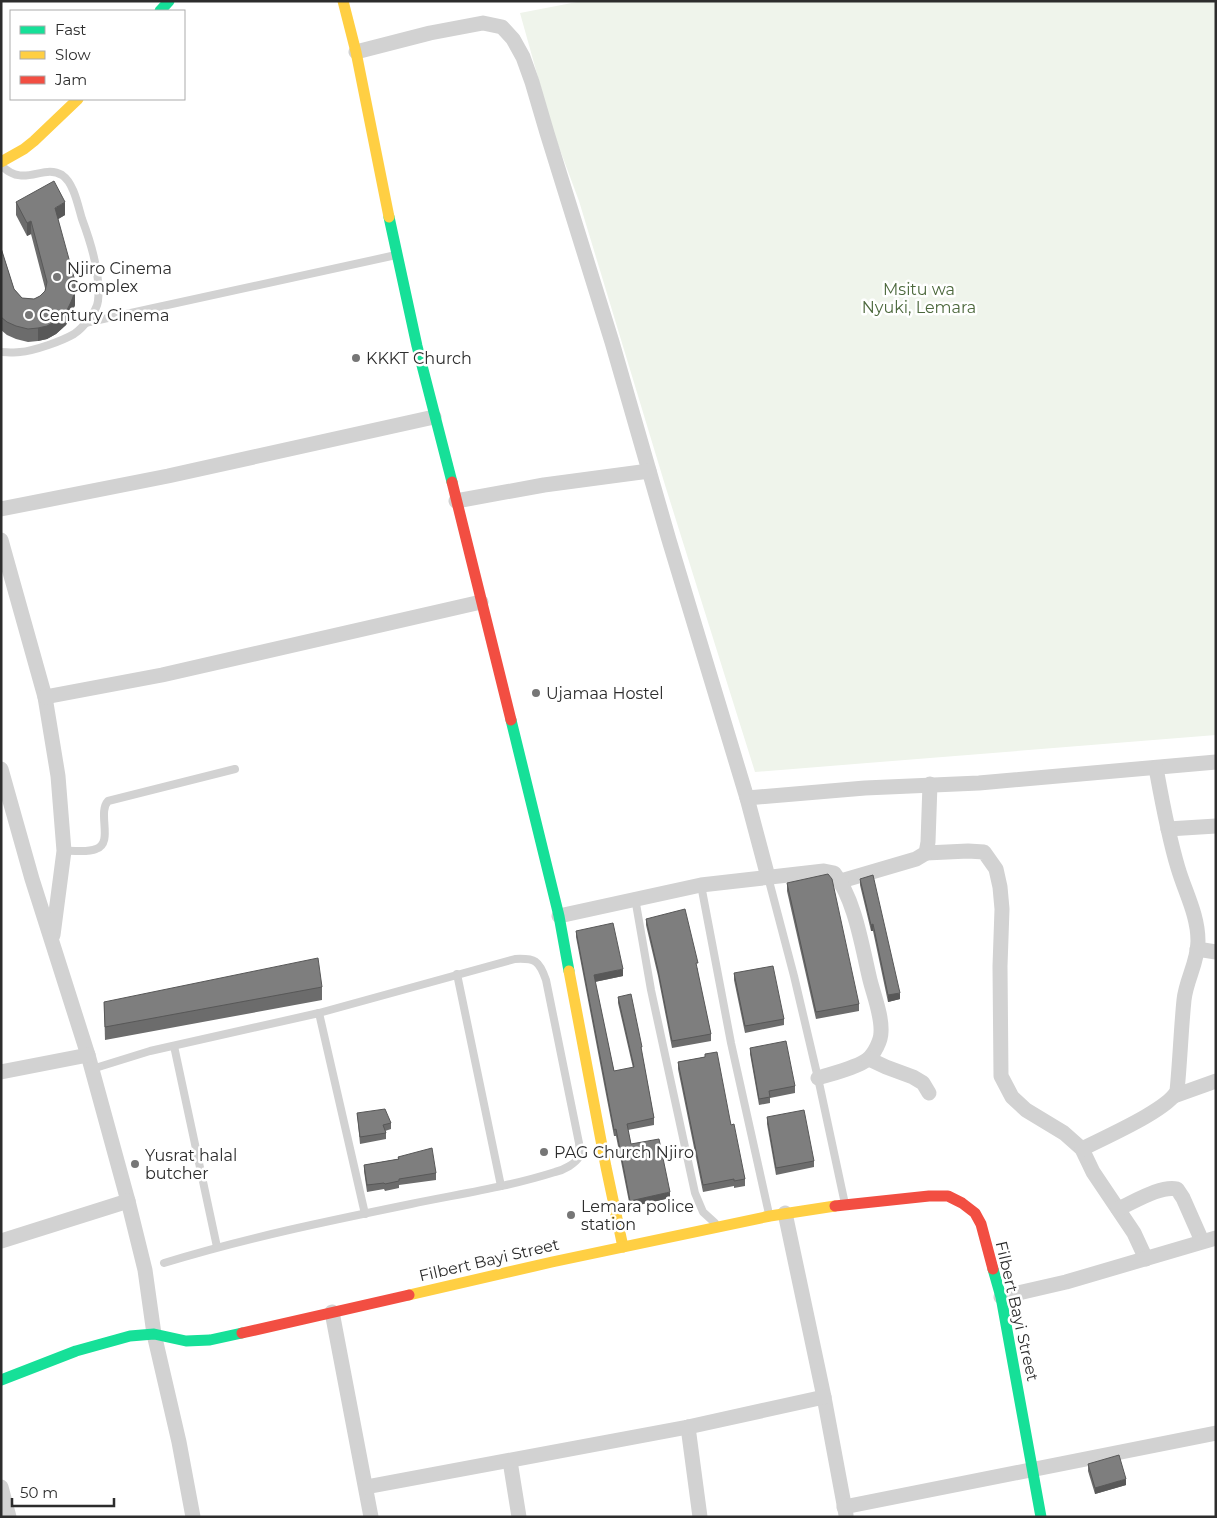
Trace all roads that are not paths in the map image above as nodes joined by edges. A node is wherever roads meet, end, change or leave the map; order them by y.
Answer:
1 (343, 1) edge
2 (356, 52) junction
3 (77, 100) edge
4 (1, 164) edge
5 (398, 254) junction
6 (85, 323) junction
7 (2, 353) edge
8 (434, 417) junction
9 (649, 471) junction
10 (456, 501) junction
11 (1, 509) edge
12 (1, 540) edge
13 (481, 602) junction
14 (45, 698) junction
15 (1216, 762) edge
16 (1156, 768) junction
17 (1, 769) edge
18 (235, 769) dead end
19 (930, 784) junction
20 (747, 798) junction
21 (1216, 826) edge
22 (1168, 829) junction
23 (64, 851) junction
24 (926, 853) junction
25 (768, 877) junction
26 (841, 881) junction
27 (701, 885) junction
28 (635, 898) junction
29 (559, 916) junction
30 (52, 942) junction
31 (1197, 949) junction
32 (1216, 952) edge
33 (457, 974) junction
34 (319, 1013) junction
35 (174, 1046) junction
36 (869, 1059) junction
37 (90, 1062) junction
38 (1, 1072) edge
39 (818, 1078) junction
40 (1216, 1081) edge
41 (929, 1093) dead end
42 (1174, 1096) junction
43 (1082, 1148) junction
44 (501, 1186) junction
45 (128, 1201) junction
46 (845, 1206) junction
47 (1118, 1209) junction
48 (785, 1213) junction
49 (365, 1214) junction
50 (770, 1216) junction
51 (721, 1227) junction
52 (1209, 1239) edge
53 (1, 1241) edge
54 (218, 1247) junction
55 (624, 1247) junction
56 (1146, 1259) junction
57 (164, 1263) dead end
58 (1001, 1297) junction
59 (332, 1312) junction
60 (154, 1334) junction
61 (1, 1380) edge
62 (824, 1397) junction
63 (688, 1427) junction
64 (1216, 1433) edge
65 (510, 1461) junction
66 (1033, 1469) junction
67 (1, 1487) edge
68 (366, 1487) junction
69 (845, 1512) edge
70 (9, 1517) edge
71 (193, 1517) edge
72 (371, 1517) edge
73 (519, 1517) edge
74 (700, 1517) edge
75 (1041, 1517) edge

1 - 2 street
2 - 5 street
2 - 9 street
3 - 4 street
4 - 6 lane
5 - 6 lane
5 - 8 street
6 - 7 lane
8 - 10 street
8 - 11 street
9 - 10 street
9 - 20 street
10 - 13 street
12 - 14 street
13 - 14 street
13 - 29 street
14 - 23 street
15 - 16 street
16 - 19 street
16 - 22 street
17 - 30 street
18 - 23 lane
19 - 20 street
19 - 24 street
20 - 25 street
21 - 22 street
22 - 31 street
23 - 30 street
24 - 26 street
24 - 43 street
25 - 26 street
25 - 27 street
25 - 39 lane
26 - 36 street
27 - 28 street
27 - 50 lane
28 - 29 street
28 - 51 lane
29 - 55 street
30 - 37 street
31 - 32 street
31 - 42 street
33 - 34 lane
33 - 44 lane
33 - 44 lane
34 - 35 lane
34 - 49 lane
35 - 37 lane
35 - 54 lane
36 - 39 street
36 - 41 street
37 - 38 street
37 - 45 street
39 - 46 lane
40 - 42 street
42 - 43 street
43 - 47 street
44 - 49 lane
45 - 53 street
45 - 60 street
46 - 48 street, Filbert Bayi Street
46 - 58 street, Filbert Bayi Street
47 - 52 street
47 - 56 street
48 - 50 street, Filbert Bayi Street
48 - 62 street
49 - 54 lane
50 - 51 street, Filbert Bayi Street
51 - 55 street, Filbert Bayi Street
52 - 56 street
54 - 57 lane
55 - 59 street, Filbert Bayi Street
56 - 58 street
58 - 66 street, Filbert Bayi Street
59 - 60 street, Filbert Bayi Street
59 - 68 street
60 - 61 street, Filbert Bayi Street
60 - 71 street
62 - 63 street
62 - 69 street
63 - 65 street
63 - 74 street
64 - 66 street
65 - 68 street
65 - 73 street
66 - 69 street
66 - 75 street, Filbert Bayi Street
67 - 70 street
68 - 72 street

